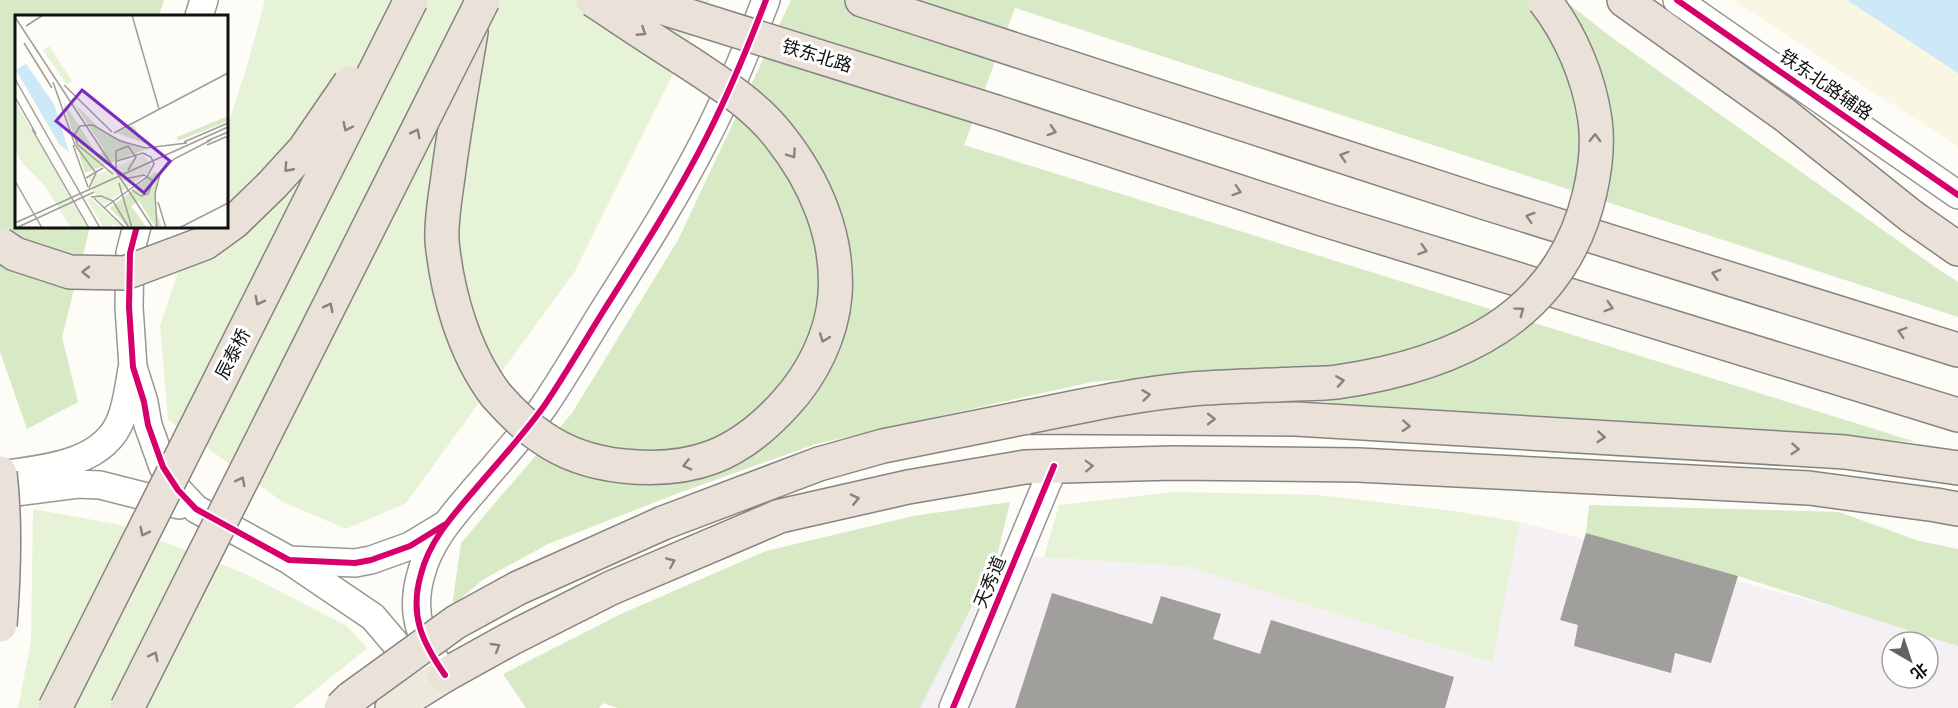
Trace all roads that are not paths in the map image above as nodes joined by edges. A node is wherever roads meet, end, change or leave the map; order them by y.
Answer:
1 (204, 0) edge
2 (407, 0) edge
3 (411, 0) edge
4 (593, 0) edge
5 (638, 0) edge
6 (766, 0) edge
7 (862, 0) edge
8 (1544, 0) edge
9 (1624, 0) edge
10 (1677, 0) edge
11 (478, 10) edge
12 (199, 15) edge
13 (1958, 195) edge
14 (228, 226) edge
15 (136, 228) edge
16 (226, 228) edge
17 (0, 244) edge
18 (1958, 249) edge
19 (1958, 350) edge
20 (133, 368) junction
21 (1958, 415) edge
22 (1027, 417) junction
23 (1054, 466) junction
24 (1958, 468) edge
25 (0, 474) edge
26 (0, 494) edge
27 (196, 509) junction
28 (1958, 509) edge
29 (444, 525) junction
30 (289, 560) junction
31 (0, 626) edge
32 (436, 681) junction
33 (56, 708) edge
34 (128, 708) edge
35 (341, 708) edge
36 (392, 708) edge
37 (953, 708) edge

1 - 12 street
2 -> 14 highway, bridge
3 -> 33 highway, 辰泰桥, bridge
4 -> 11 highway, bridge
5 -> 21 highway, 铁东北路, bridge
6 - 29 street
19 -> 7 highway
22 -> 8 highway, bridge
9 - 18 highway
10 - 13 street, 铁东北路辅路
34 -> 11 highway, bridge
15 - 20 street
16 -> 17 highway, bridge
20 - 25 street
20 - 27 street
22 -> 24 highway, bridge
22 - 35 highway, bridge
23 -> 28 highway
32 -> 23 highway
23 - 37 street, 天秀道
25 - 31 highway, bridge
26 - 27 street
27 - 30 street
29 - 30 street
29 - 32 street
30 - 32 street
32 - 36 main road

